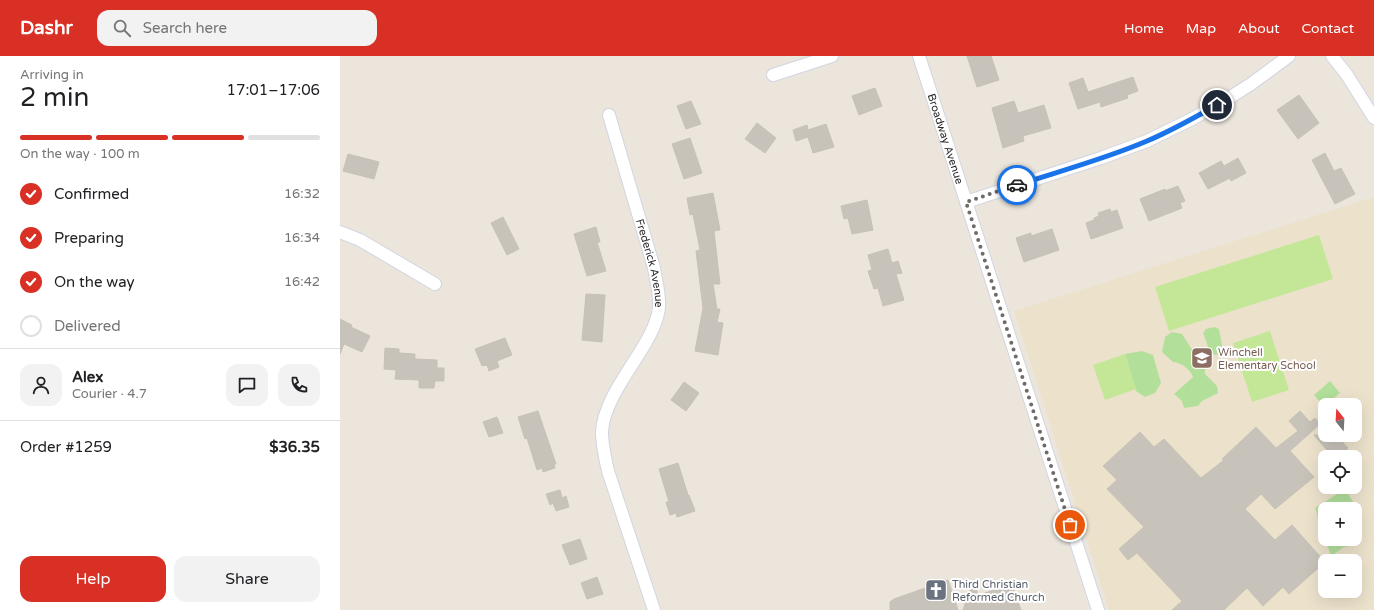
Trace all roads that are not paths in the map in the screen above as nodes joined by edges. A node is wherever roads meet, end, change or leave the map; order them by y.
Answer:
1 (832, 56) edge
2 (919, 56) edge
3 (1288, 56) edge
4 (1332, 56) edge
5 (773, 75) dead end
6 (609, 115) dead end
7 (1374, 118) edge
8 (966, 202) junction
9 (340, 232) edge
10 (435, 284) dead end
11 (654, 610) edge
12 (1098, 610) edge

1 - 5 street
2 - 8 street, Broadway Avenue
3 - 8 street
4 - 7 street
6 - 11 street, Frederick Avenue
8 - 12 street, Broadway Avenue
9 - 10 street

